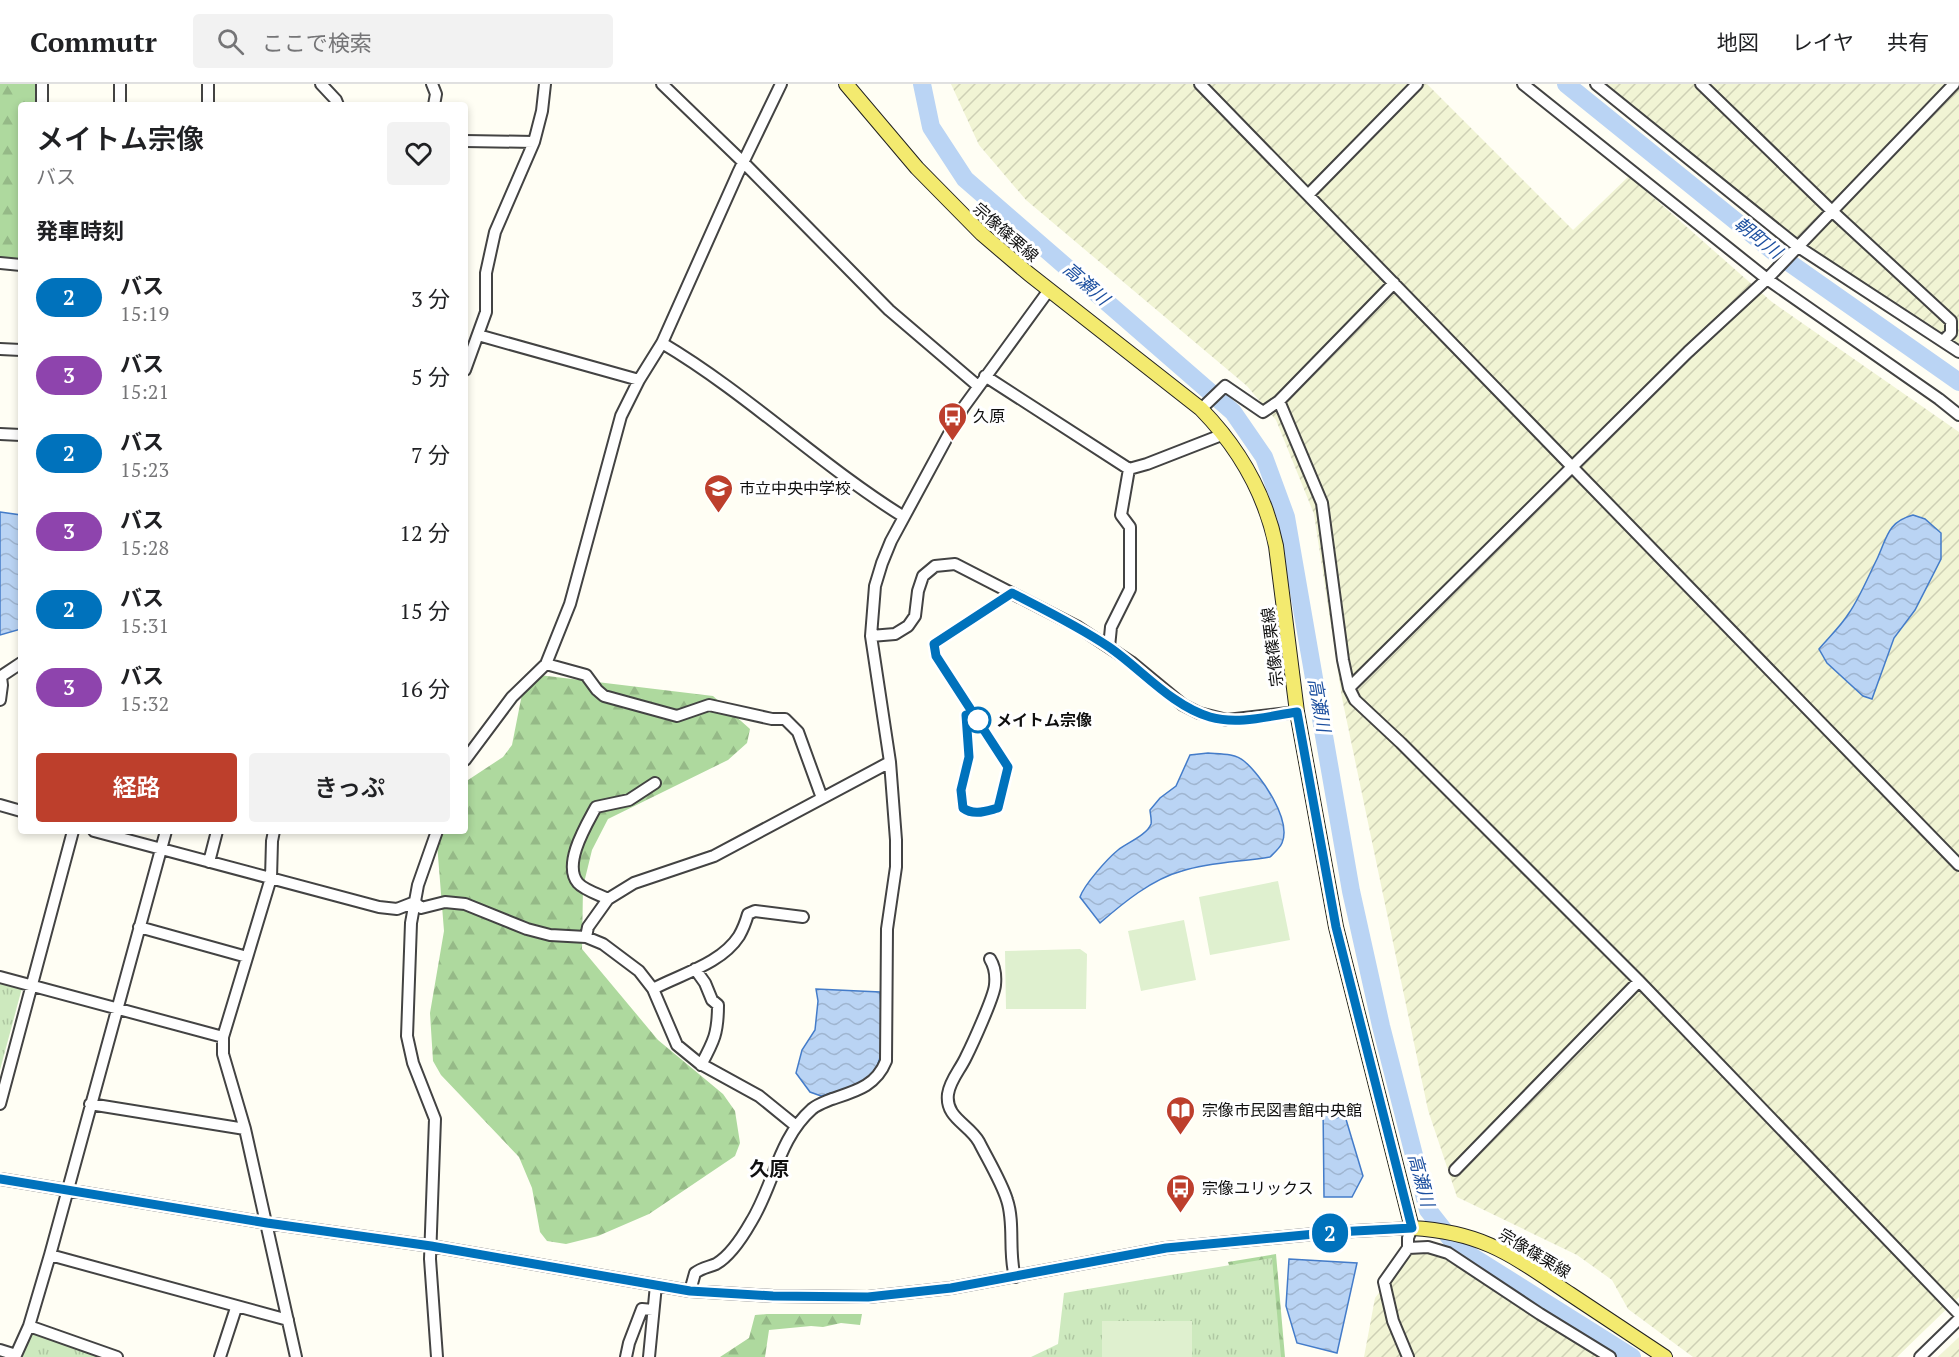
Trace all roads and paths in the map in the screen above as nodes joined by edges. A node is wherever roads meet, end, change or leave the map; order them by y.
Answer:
1 (42, 84) edge
2 (120, 84) edge
3 (208, 84) edge
4 (321, 84) edge
5 (432, 84) edge
6 (545, 84) edge
7 (662, 84) edge
8 (781, 84) edge
9 (846, 84) edge
10 (1200, 84) edge
11 (1417, 84) edge
12 (1523, 84) edge
13 (1596, 84) edge
14 (1701, 84) edge
15 (1954, 84) edge
16 (42, 102) edge
17 (120, 102) edge
18 (208, 102) edge
19 (337, 102) edge
20 (435, 102) edge
21 (468, 141) edge
22 (534, 142) junction
23 (744, 163) junction
24 (1308, 195) junction
25 (1833, 212) junction
26 (1796, 248) junction
27 (0, 263) edge
28 (18, 265) edge
29 (1767, 279) junction
30 (1394, 283) junction
31 (1049, 290) junction
32 (478, 336) junction
33 (1943, 341) junction
34 (662, 344) junction
35 (0, 349) edge
36 (18, 350) edge
37 (1959, 352) edge
38 (468, 362) edge
39 (985, 376) junction
40 (639, 380) junction
41 (978, 386) junction
42 (1279, 401) junction
43 (1204, 406) junction
44 (1959, 415) edge
45 (0, 434) edge
46 (1224, 434) junction
47 (18, 435) edge
48 (1571, 466) junction
49 (1129, 469) junction
50 (904, 517) junction
51 (871, 636) junction
52 (1109, 647) junction
53 (546, 664) junction
54 (18, 665) edge
55 (0, 677) edge
56 (1349, 688) junction
57 (0, 700) edge
58 (1297, 712) junction
59 (468, 756) edge
60 (890, 762) junction
61 (655, 783) dead end
62 (822, 798) junction
63 (0, 805) edge
64 (18, 810) edge
65 (72, 834) edge
66 (105, 834) edge
67 (165, 834) edge
68 (216, 834) edge
69 (273, 834) edge
70 (436, 834) edge
71 (161, 849) junction
72 (209, 862) junction
73 (1959, 865) edge
74 (271, 878) junction
75 (608, 899) junction
76 (415, 902) junction
77 (803, 917) dead end
78 (139, 927) junction
79 (586, 937) junction
80 (247, 957) junction
81 (990, 959) dead end
82 (695, 969) junction
83 (0, 977) edge
84 (1639, 981) junction
85 (32, 984) junction
86 (653, 989) junction
87 (117, 1007) junction
88 (223, 1037) junction
89 (701, 1065) junction
90 (0, 1104) edge
91 (90, 1104) junction
92 (796, 1126) junction
93 (245, 1129) junction
94 (1455, 1170) dead end
95 (0, 1179) edge
96 (67, 1191) junction
97 (267, 1223) junction
98 (1412, 1228) junction
99 (431, 1246) junction
100 (1408, 1248) junction
101 (50, 1255) junction
102 (1015, 1277) junction
103 (656, 1285) junction
104 (690, 1291) junction
105 (236, 1308) junction
106 (653, 1310) junction
107 (1959, 1314) edge
108 (1959, 1319) edge
109 (288, 1320) junction
110 (29, 1326) junction
111 (0, 1350) edge
112 (104, 1355) edge
113 (16, 1356) edge
114 (117, 1357) edge
115 (220, 1357) edge
116 (296, 1357) edge
117 (437, 1357) edge
118 (626, 1357) edge
119 (650, 1357) edge
120 (1408, 1357) edge
121 (1610, 1357) edge
122 (1665, 1357) edge
123 (1920, 1357) edge

1 - 16 street
2 - 17 street
3 - 18 street
4 - 19 street
5 - 20 street
6 - 22 street
7 - 23 street
8 - 23 street
9 - 31 main road, 宗像篠栗線
10 - 24 street
11 - 24 street
12 - 29 street
13 - 26 street
14 - 25 street
15 - 25 street
21 - 22 street
22 - 32 street
23 - 34 street
23 - 41 street
24 - 30 street
25 - 26 street
25 - 33 street
26 - 29 street
26 - 33 street
27 - 28 street
29 - 44 street
29 - 48 street
30 - 42 street
30 - 48 street
31 - 39 street
31 - 43 main road, 宗像篠栗線
32 - 38 street
32 - 40 street
33 - 37 street
34 - 40 street
34 - 50 street
35 - 36 street
39 - 41 street
39 - 49 street
40 - 53 street
41 - 50 street
42 - 43 street
42 - 56 street
43 - 46 main road, 宗像篠栗線
45 - 47 street
46 - 49 street
46 - 58 main road, 宗像篠栗線
48 - 56 street
48 - 73 street
49 - 52 street
50 - 51 street
51 - 52 street
51 - 60 street
52 - 58 street
53 - 59 street
53 - 62 street
54 - 55 street
55 - 57 street
56 - 84 street
58 - 98 main road, 宗像篠栗線
60 - 62 street
60 - 92 street
61 - 75 street
62 - 75 street
63 - 64 street
65 - 85 street
66 - 71 street
67 - 71 street
68 - 72 street
69 - 74 street
70 - 76 street
71 - 72 street
71 - 78 street
72 - 74 street
74 - 76 street
74 - 80 street
75 - 79 street
76 - 79 street
76 - 99 street
77 - 82 street
78 - 80 street
78 - 87 street
79 - 86 street
80 - 88 street
81 - 102 street
82 - 86 street
82 - 89 street
83 - 85 street
84 - 94 street
84 - 107 street
85 - 87 street
85 - 90 street
86 - 89 street
87 - 88 street
87 - 91 street
88 - 93 street
89 - 92 street
91 - 93 street
91 - 96 street
92 - 104 street
93 - 97 street
95 - 96 street
96 - 97 street
96 - 101 street
97 - 99 street
97 - 109 street
98 - 100 street
98 - 102 street
98 - 122 main road, 宗像篠栗線
99 - 103 street
99 - 117 street
100 - 120 street
100 - 121 street
101 - 105 street
101 - 110 street
102 - 104 street
103 - 104 street
103 - 106 street
105 - 109 street
105 - 115 street
106 - 118 street
106 - 119 street
108 - 123 street
109 - 116 street
110 - 112 street
110 - 113 street
111 - 113 street
112 - 114 street

